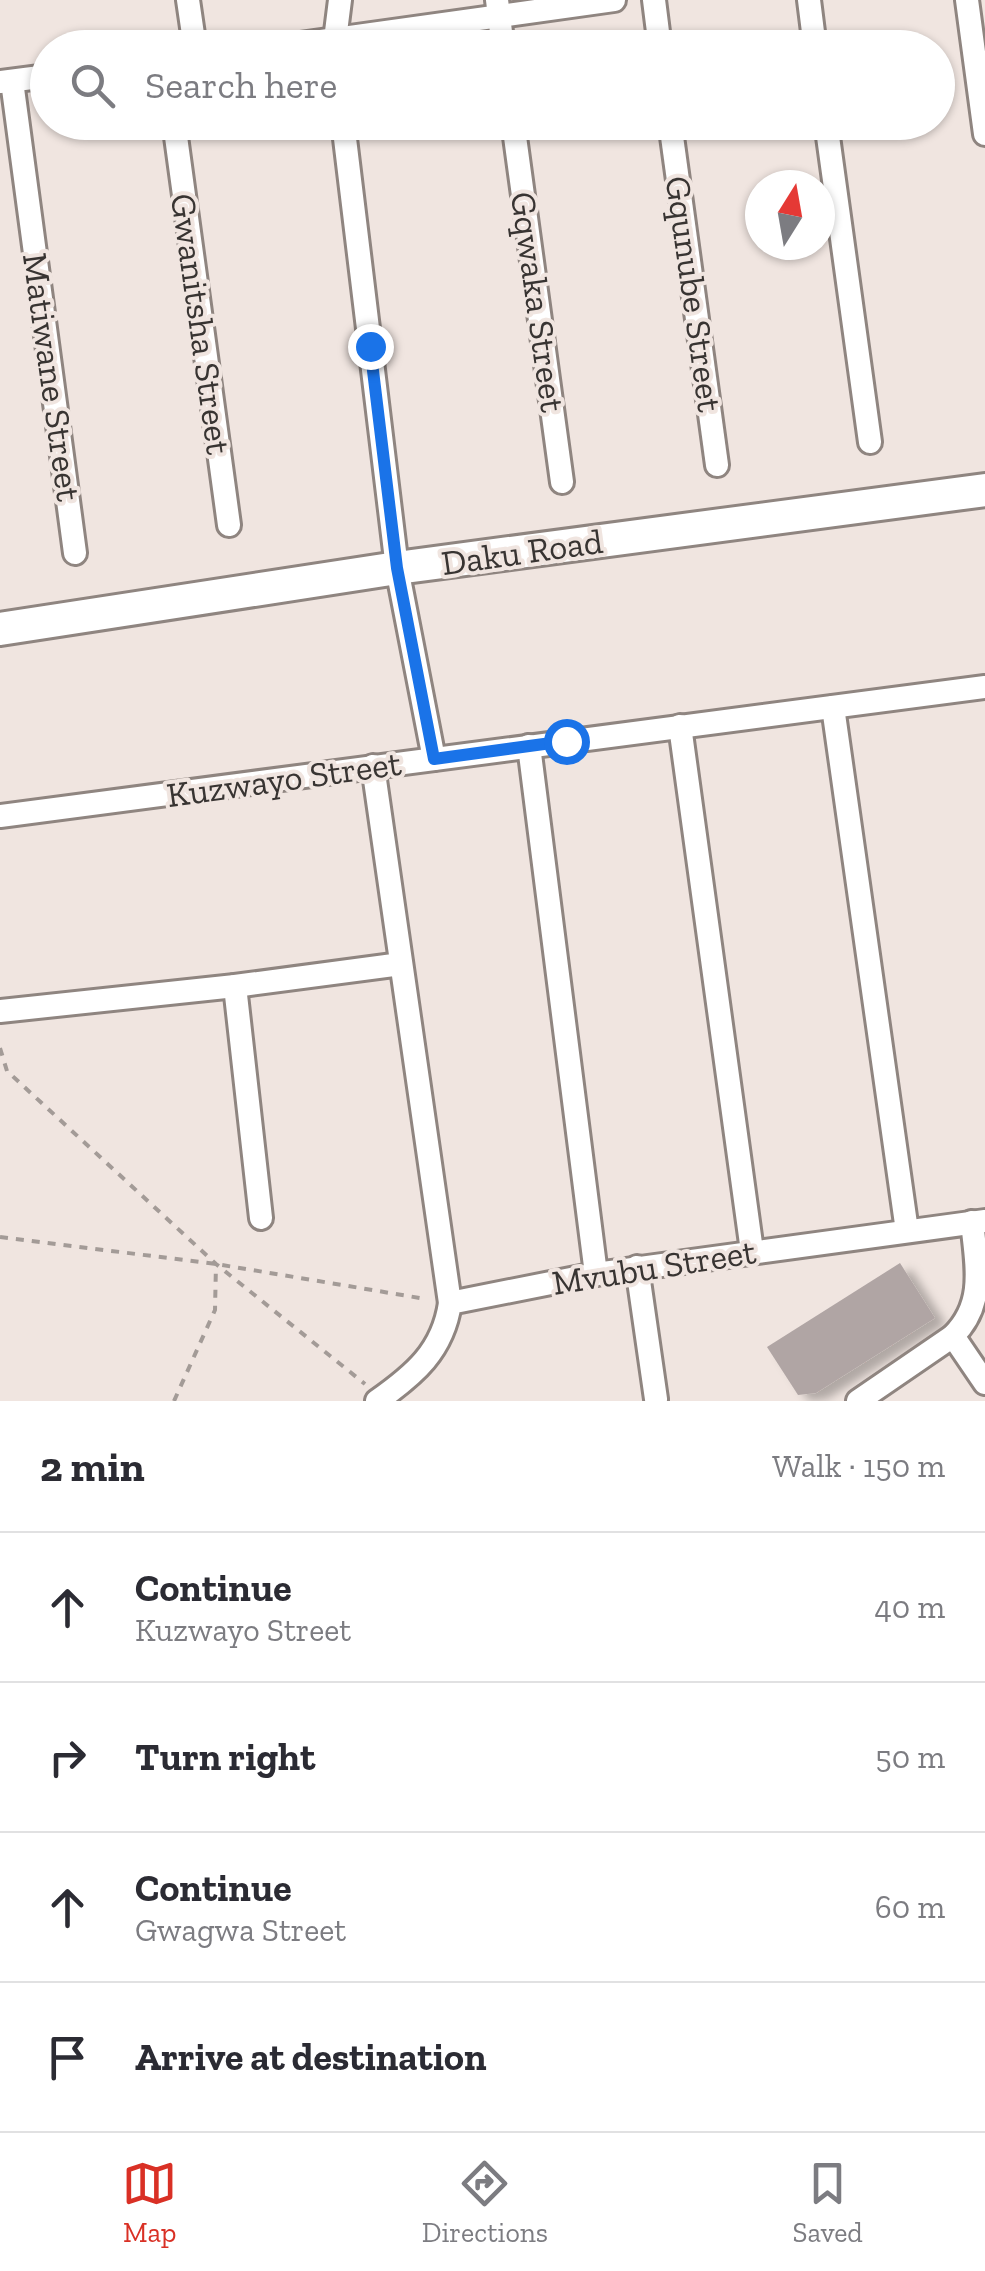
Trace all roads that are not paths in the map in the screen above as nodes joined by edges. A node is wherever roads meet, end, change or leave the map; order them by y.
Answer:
1 (188, 0) edge
2 (340, 0) edge
3 (614, 0) edge
4 (654, 0) edge
5 (808, 0) edge
6 (967, 0) edge
7 (498, 8) edge
8 (192, 30) edge
9 (338, 30) edge
10 (398, 30) edge
11 (658, 30) edge
12 (812, 30) edge
13 (6, 82) edge
14 (985, 134) edge
15 (176, 140) edge
16 (345, 140) edge
17 (516, 140) edge
18 (672, 140) edge
19 (828, 140) edge
20 (870, 442) dead end
21 (717, 465) dead end
22 (562, 482) dead end
23 (985, 490) edge
24 (229, 525) dead end
25 (75, 554) dead end
26 (397, 568) junction
27 (0, 629) edge
28 (985, 687) edge
29 (833, 706) junction
30 (680, 726) junction
31 (529, 746) junction
32 (434, 759) junction
33 (373, 766) junction
34 (0, 816) edge
35 (401, 964) junction
36 (236, 986) junction
37 (0, 1011) edge
38 (261, 1218) dead end
39 (978, 1222) edge
40 (907, 1231) junction
41 (752, 1251) junction
42 (637, 1268) junction
43 (596, 1274) junction
44 (450, 1304) junction
45 (953, 1336) junction
46 (985, 1383) edge
47 (408, 1392) edge
48 (379, 1399) edge
49 (656, 1399) edge
50 (858, 1401) edge

1 - 8 street
2 - 9 street
3 - 7 street
4 - 11 street
5 - 12 street
6 - 14 street
7 - 10 street
13 - 25 street, Matiwane Street
15 - 24 street, Gwanitsha Street
16 - 26 street
17 - 22 street, Gqwaka Street
18 - 21 street, Gqunube Street
19 - 20 street
23 - 26 main road, Daku Road
26 - 27 main road, Daku Road
26 - 32 street
28 - 29 street, Kuzwayo Street
29 - 30 street, Kuzwayo Street
29 - 40 street
30 - 31 street, Kuzwayo Street
30 - 41 street
31 - 32 street, Kuzwayo Street
31 - 43 street
32 - 33 street, Kuzwayo Street
33 - 34 street, Kuzwayo Street
33 - 35 street
35 - 36 street
35 - 44 street
36 - 37 street
36 - 38 street
39 - 40 street, Mvubu Street
39 - 45 street
40 - 41 street, Mvubu Street
41 - 42 street, Mvubu Street
42 - 43 street, Mvubu Street
42 - 49 street
43 - 44 street, Mvubu Street
44 - 47 street
45 - 46 street
45 - 50 street
47 - 48 street

